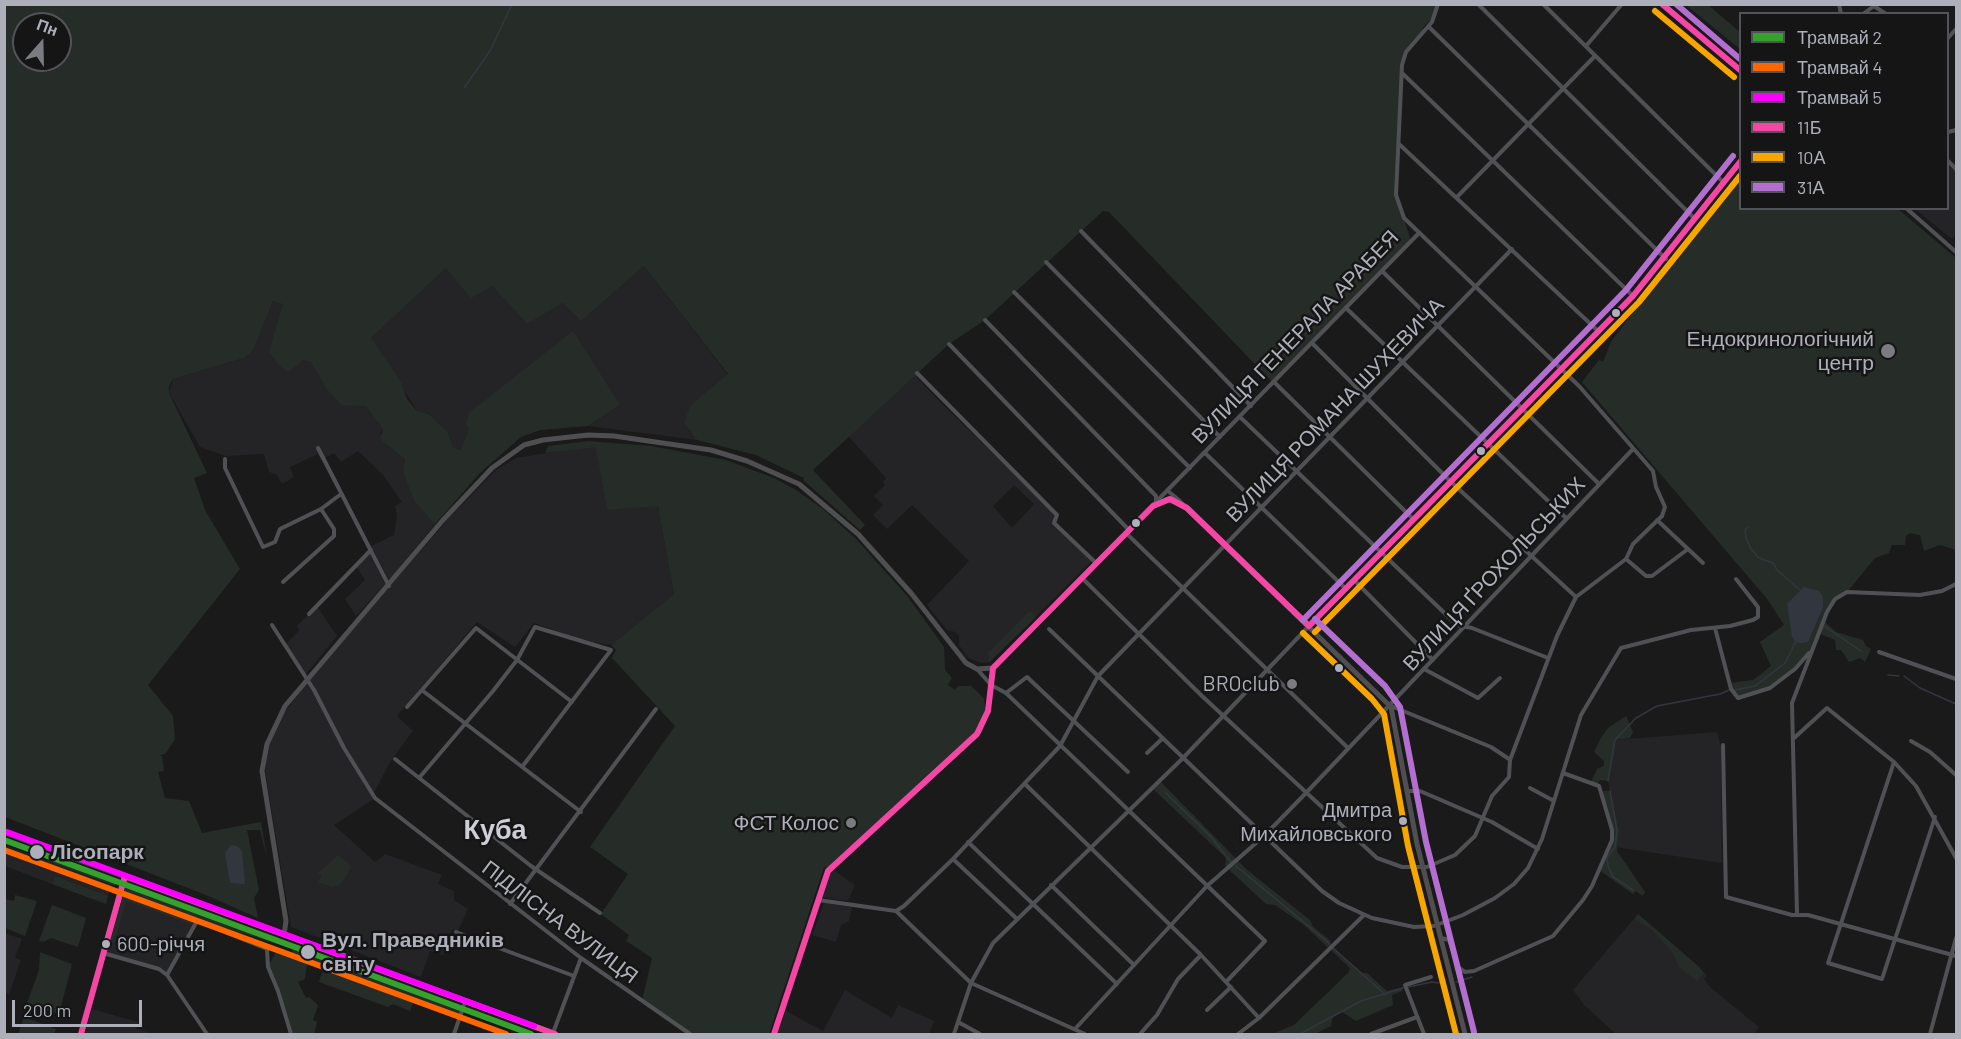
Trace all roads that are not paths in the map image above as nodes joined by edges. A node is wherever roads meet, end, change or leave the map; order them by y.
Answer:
1 (1438, 4) edge
2 (1478, 4) edge
3 (1543, 4) edge
4 (1622, 4) edge
5 (1660, 4) edge
6 (1866, 12) edge
7 (1883, 12) edge
8 (1429, 27) junction
9 (1586, 46) junction
10 (1595, 56) junction
11 (1739, 69) edge
12 (1401, 72) junction
13 (1563, 89) junction
14 (1529, 124) junction
15 (1398, 144) junction
16 (1494, 161) junction
17 (1739, 163) edge
18 (1724, 183) junction
19 (1457, 197) junction
20 (1908, 210) edge
21 (1695, 220) junction
22 (1081, 231) dead end
23 (1419, 233) junction
24 (1956, 243) edge
25 (1512, 249) junction
26 (1954, 250) edge
27 (1666, 259) junction
28 (1046, 262) dead end
29 (1382, 271) junction
30 (1476, 287) junction
31 (1014, 292) dead end
32 (1633, 296) junction
33 (1346, 308) junction
34 (985, 320) dead end
35 (1438, 326) junction
36 (1598, 331) junction
37 (1312, 343) junction
38 (949, 344) dead end
39 (1402, 363) junction
40 (1560, 369) junction
41 (917, 374) dead end
42 (1274, 382) junction
43 (1366, 399) junction
44 (1251, 406) junction
45 (1523, 406) junction
46 (1240, 417) junction
47 (1331, 436) junction
48 (1220, 437) junction
49 (1486, 444) junction
50 (318, 448) dead end
51 (1633, 449) junction
52 (1205, 453) junction
53 (225, 459) dead end
54 (1190, 468) junction
55 (1297, 472) junction
56 (1450, 481) junction
57 (1599, 484) junction
58 (1168, 491) junction
59 (341, 494) junction
60 (1154, 504) junction
61 (1262, 506) junction
62 (1187, 508) junction
63 (321, 509) junction
64 (1413, 519) junction
65 (1566, 519) junction
66 (1657, 520) junction
67 (1127, 531) junction
68 (1225, 545) junction
69 (1688, 549) junction
70 (371, 550) junction
71 (1380, 552) junction
72 (1532, 555) junction
73 (1626, 559) junction
74 (1096, 563) junction
75 (1703, 563) dead end
76 (1081, 578) junction
77 (1736, 579) dead end
78 (1354, 580) junction
79 (283, 582) dead end
80 (1956, 584) edge
81 (389, 586) junction
82 (1345, 588) junction
83 (1183, 589) junction
84 (1576, 597) junction
85 (309, 614) dead end
86 (272, 625) dead end
87 (1309, 626) junction
88 (1463, 626) junction
89 (1714, 628) junction
90 (1049, 629) dead end
91 (1138, 634) junction
92 (1812, 650) junction
93 (1879, 652) dead end
94 (1549, 658) junction
95 (517, 660) junction
96 (1433, 660) junction
97 (993, 668) junction
98 (977, 669) junction
99 (1424, 669) junction
100 (1266, 671) junction
101 (1098, 676) junction
102 (1956, 677) edge
103 (306, 678) junction
104 (1500, 678) dead end
105 (992, 685) junction
106 (423, 691) junction
107 (1006, 693) junction
108 (572, 702) junction
109 (1390, 706) junction
110 (407, 707) dead end
111 (656, 708) dead end
112 (1223, 716) junction
113 (1075, 722) junction
114 (466, 724) junction
115 (1163, 738) junction
116 (1792, 739) junction
117 (1911, 741) dead end
118 (1723, 745) dead end
119 (1060, 746) junction
120 (1348, 748) junction
121 (1147, 753) dead end
122 (1183, 758) junction
123 (395, 759) dead end
124 (1510, 760) junction
125 (1893, 762) junction
126 (522, 767) junction
127 (1128, 772) dead end
128 (1563, 773) junction
129 (1956, 775) edge
130 (419, 778) junction
131 (1025, 784) junction
132 (1530, 788) dead end
133 (1408, 791) junction
134 (1305, 794) junction
135 (1554, 801) junction
136 (1129, 810) junction
137 (581, 812) junction
138 (1935, 817) junction
139 (1483, 820) junction
140 (4, 832) edge
141 (1264, 836) junction
142 (968, 842) junction
143 (1090, 847) junction
144 (1538, 849) junction
145 (1956, 858) edge
146 (953, 859) junction
147 (1423, 868) junction
148 (538, 869) junction
149 (125, 876) junction
150 (1051, 885) junction
151 (1207, 886) junction
152 (818, 900) junction
153 (1033, 903) junction
154 (510, 904) junction
155 (896, 911) junction
156 (600, 913) dead end
157 (1797, 914) junction
158 (1364, 915) junction
159 (1017, 920) junction
160 (1840, 924) junction
161 (1438, 925) junction
162 (1171, 926) junction
163 (456, 932) dead end
164 (284, 935) junction
165 (1441, 938) junction
166 (1956, 938) edge
167 (1895, 939) junction
168 (103, 953) junction
169 (1201, 955) junction
170 (1951, 955) junction
171 (1956, 956) edge
172 (581, 958) junction
173 (1134, 965) junction
174 (167, 975) junction
175 (574, 976) junction
176 (1431, 977) dead end
177 (1226, 981) junction
178 (971, 983) junction
179 (1117, 984) junction
180 (1231, 987) junction
181 (465, 1002) junction
182 (1207, 1010) dead end
183 (1418, 1017) junction
184 (1259, 1018) junction
185 (958, 1022) junction
186 (1075, 1029) junction
187 (554, 1034) edge
188 (81, 1035) edge
189 (207, 1035) edge
190 (291, 1035) edge
191 (454, 1035) edge
192 (690, 1035) edge
193 (774, 1035) edge
194 (954, 1035) edge
195 (980, 1035) edge
196 (1085, 1035) edge
197 (1140, 1035) edge
198 (1238, 1035) edge
199 (1371, 1035) edge
200 (1424, 1035) edge
201 (1465, 1035) edge
202 (1930, 1035) edge

1 - 8 street, ВУЛИЦЯ ГЕНЕРАЛА АРАБЕЯ
2 - 13 street
3 - 9 street
4 - 9 street
5 - 11 street
6 - 7 street
8 - 12 street, ВУЛИЦЯ ГЕНЕРАЛА АРАБЕЯ
8 - 14 street
9 - 10 street
10 - 13 street
10 - 18 street
12 - 15 street, ВУЛИЦЯ ГЕНЕРАЛА АРАБЕЯ
12 - 16 street
13 - 14 street
13 - 21 street
14 - 16 street
14 - 27 street
15 - 19 street
15 - 23 street, ВУЛИЦЯ ГЕНЕРАЛА АРАБЕЯ
16 - 19 street
16 - 32 street
17 - 18 street
18 - 21 street
19 - 25 street
20 - 26 street
21 - 27 street
22 - 44 street
23 - 29 street, ВУЛИЦЯ ГЕНЕРАЛА АРАБЕЯ
23 - 30 street
24 - 26 street
25 - 30 street, ВУЛИЦЯ РОМАНА ШУХЕВИЧА
25 - 36 street
27 - 32 street
28 - 48 street
29 - 33 street, ВУЛИЦЯ ГЕНЕРАЛА АРАБЕЯ
29 - 35 street
30 - 35 street, ВУЛИЦЯ РОМАНА ШУХЕВИЧА
30 - 40 street
31 - 54 street
32 - 36 street
33 - 37 street, ВУЛИЦЯ ГЕНЕРАЛА АРАБЕЯ
33 - 39 street
34 - 60 street
35 - 39 street, ВУЛИЦЯ РОМАНА ШУХЕВИЧА
35 - 45 street
36 - 40 street
37 - 42 street, ВУЛИЦЯ ГЕНЕРАЛА АРАБЕЯ
37 - 43 street
38 - 67 street
39 - 43 street, ВУЛИЦЯ РОМАНА ШУХЕВИЧА
39 - 49 street
40 - 45 street
40 - 51 street
41 - 74 street
42 - 44 street, ВУЛИЦЯ ГЕНЕРАЛА АРАБЕЯ
42 - 47 street
43 - 47 street, ВУЛИЦЯ РОМАНА ШУХЕВИЧА
43 - 56 street
44 - 46 street, ВУЛИЦЯ ГЕНЕРАЛА АРАБЕЯ
45 - 49 street
45 - 57 street
46 - 48 street, ВУЛИЦЯ ГЕНЕРАЛА АРАБЕЯ
46 - 55 street
47 - 55 street, ВУЛИЦЯ РОМАНА ШУХЕВИЧА
47 - 64 street
48 - 52 street, ВУЛИЦЯ ГЕНЕРАЛА АРАБЕЯ
49 - 56 street
49 - 65 street
50 - 59 street
51 - 57 street, ВУЛИЦЯ ҐРОХОЛЬСЬКИХ
51 - 66 street
52 - 54 street, ВУЛИЦЯ ГЕНЕРАЛА АРАБЕЯ
52 - 61 street
53 - 63 street
54 - 58 street, ВУЛИЦЯ ГЕНЕРАЛА АРАБЕЯ
55 - 61 street, ВУЛИЦЯ РОМАНА ШУХЕВИЧА
55 - 71 street
56 - 64 street
56 - 72 street
57 - 65 street, ВУЛИЦЯ ҐРОХОЛЬСЬКИХ
58 - 60 street, ВУЛИЦЯ ГЕНЕРАЛА АРАБЕЯ
58 - 62 street
59 - 63 street
59 - 70 street
60 - 62 main road
60 - 67 main road
61 - 68 street, ВУЛИЦЯ РОМАНА ШУХЕВИЧА
61 - 82 street
62 - 68 main road
63 - 79 street
64 - 71 street
65 - 72 street, ВУЛИЦЯ ҐРОХОЛЬСЬКИХ
66 - 69 street
66 - 73 street
67 - 74 main road
67 - 83 street
68 - 83 street, ВУЛИЦЯ РОМАНА ШУХЕВИЧА
68 - 87 main road
69 - 73 street
69 - 75 street
70 - 81 street
70 - 85 street
71 - 78 street
71 - 88 street
72 - 84 street
72 - 88 street, ВУЛИЦЯ ҐРОХОЛЬСЬКИХ
73 - 84 street
74 - 76 main road
76 - 91 street
76 - 97 main road
77 - 89 street
78 - 82 street
78 - 96 street
80 - 92 street
81 - 98 main road
81 - 103 main road
82 - 87 street
83 - 91 street, ВУЛИЦЯ РОМАНА ШУХЕВИЧА
83 - 100 street
84 - 94 street
86 - 103 street, ПІДЛІСНА ВУЛИЦЯ
87 - 100 street
87 - 109 main road
88 - 94 street
88 - 96 street, ВУЛИЦЯ ҐРОХОЛЬСЬКИХ
89 - 92 street
89 - 128 street
90 - 101 street
91 - 101 street, ВУЛИЦЯ РОМАНА ШУХЕВИЧА
91 - 112 street
92 - 116 street
93 - 102 street
94 - 124 street
95 - 106 street
95 - 108 street
95 - 108 street
95 - 114 street
96 - 99 street, ВУЛИЦЯ ҐРОХОЛЬСЬКИХ
97 - 98 main road
97 - 105 street
98 - 105 street
99 - 104 street
99 - 109 street, ВУЛИЦЯ ҐРОХОЛЬСЬКИХ
100 - 112 street
100 - 120 street
101 - 113 street, ВУЛИЦЯ РОМАНА ШУХЕВИЧА
101 - 115 street
103 - 154 street, ПІДЛІСНА ВУЛИЦЯ
103 - 164 main road
105 - 107 street
105 - 152 street
106 - 110 street
106 - 114 street
107 - 113 street
107 - 119 street
108 - 126 street
109 - 120 street, ВУЛИЦЯ ҐРОХОЛЬСЬКИХ
109 - 124 street
109 - 133 main road
111 - 137 street
112 - 122 street
112 - 134 street
113 - 119 street, ВУЛИЦЯ РОМАНА ШУХЕВИЧА
113 - 127 street
114 - 126 street
114 - 130 street
115 - 121 street
115 - 122 street
116 - 125 street
116 - 157 street
117 - 129 street
118 - 157 street
119 - 131 street, ВУЛИЦЯ РОМАНА ШУХЕВИЧА
119 - 136 street
120 - 134 street, ВУЛИЦЯ ҐРОХОЛЬСЬКИХ
122 - 136 street
122 - 141 street
123 - 130 street
124 - 139 street
125 - 138 street
125 - 160 street
126 - 137 street
128 - 135 street
128 - 165 street
130 - 148 street
131 - 142 street, ВУЛИЦЯ РОМАНА ШУХЕВИЧА
131 - 143 street
132 - 135 street
133 - 139 street
133 - 147 main road
134 - 141 street, ВУЛИЦЯ ҐРОХОЛЬСЬКИХ
134 - 147 street
135 - 144 street
136 - 143 street
136 - 151 street
137 - 148 street
138 - 145 street
138 - 167 street
139 - 144 street
139 - 147 street
140 - 149 main road
141 - 151 street, ВУЛИЦЯ ҐРОХОЛЬСЬКИХ
141 - 158 street
142 - 146 street, ВУЛИЦЯ РОМАНА ШУХЕВИЧА
142 - 153 street
143 - 150 street
143 - 162 street
144 - 161 street
146 - 155 street, ВУЛИЦЯ РОМАНА ШУХЕВИЧА
146 - 159 street
147 - 161 main road
148 - 154 street
148 - 156 street
149 - 164 main road
149 - 168 main road
150 - 153 street
150 - 173 street
151 - 162 street, ВУЛИЦЯ ҐРОХОЛЬСЬКИХ
151 - 177 street
152 - 155 street
152 - 193 street
153 - 159 street
153 - 179 street
154 - 172 street, ПІДЛІСНА ВУЛИЦЯ
155 - 178 street
157 - 160 street
158 - 161 street
158 - 184 street
159 - 178 street
160 - 167 street
160 - 167 street
161 - 165 main road
162 - 169 street
162 - 173 street, ВУЛИЦЯ ҐРОХОЛЬСЬКИХ
163 - 175 street
164 - 181 main road
165 - 201 main road
166 - 170 street
167 - 170 street
168 - 174 street
168 - 188 main road
169 - 177 street
169 - 197 street
170 - 171 street
170 - 202 street
172 - 175 street
172 - 192 street, ПІДЛІСНА ВУЛИЦЯ
173 - 179 street, ВУЛИЦЯ ҐРОХОЛЬСЬКИХ
174 - 189 street
174 - 190 street
175 - 187 street
176 - 183 street
177 - 180 street
178 - 185 street
178 - 186 street
179 - 186 street, ВУЛИЦЯ ҐРОХОЛЬСЬКИХ
180 - 182 street
180 - 184 street
181 - 187 main road
181 - 191 street
183 - 199 street
183 - 200 street
184 - 198 street
185 - 194 street
185 - 195 street
186 - 196 street

